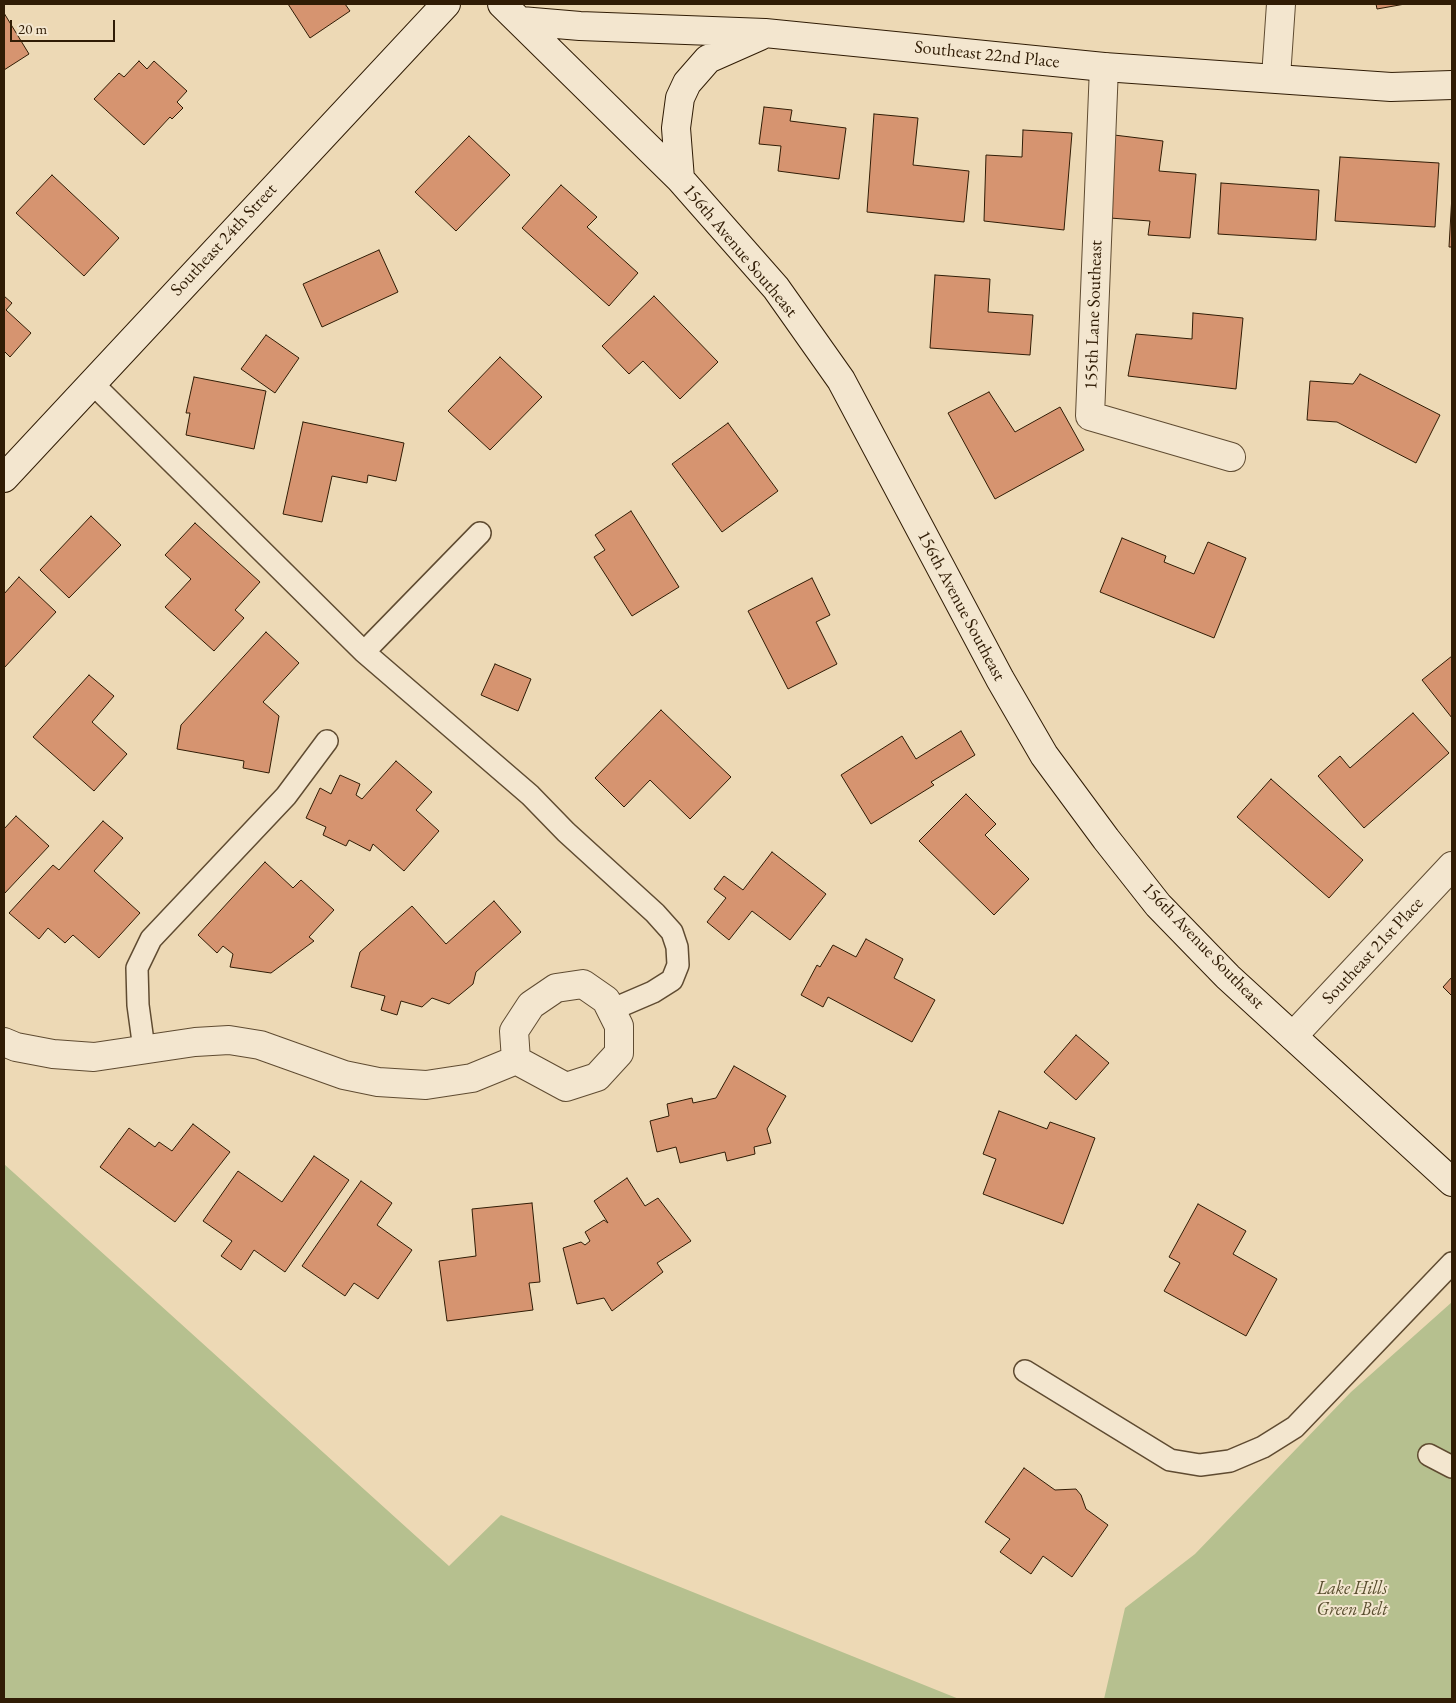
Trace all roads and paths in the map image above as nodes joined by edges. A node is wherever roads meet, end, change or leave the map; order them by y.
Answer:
1 (446, 4) edge
2 (1281, 4) edge
3 (512, 12) edge
4 (765, 33) junction
5 (1104, 67) junction
6 (1276, 77) junction
7 (1452, 85) edge
8 (680, 179) junction
9 (91, 382) junction
10 (1231, 457) dead end
11 (4, 478) edge
12 (480, 533) dead end
13 (364, 652) junction
14 (327, 741) dead end
15 (1452, 866) edge
16 (611, 1010) junction
17 (1293, 1036) junction
18 (4, 1042) edge
19 (144, 1049) junction
20 (516, 1060) junction
21 (1452, 1182) edge
22 (1452, 1263) edge
23 (1025, 1371) dead end
24 (1429, 1455) dead end
25 (1452, 1467) edge

1 - 9 street, Southeast 24th Street
2 - 6 street
3 - 4 street, Southeast 22nd Place
3 - 8 street, 156th Avenue Southeast
4 - 5 street, Southeast 22nd Place
4 - 8 street
5 - 6 street, Southeast 22nd Place
5 - 10 street, 155th Lane Southeast
6 - 7 street, Southeast 22nd Place
8 - 17 street, 156th Avenue Southeast
9 - 11 street, Southeast 24th Street
9 - 13 lane
12 - 13 lane
13 - 16 lane
14 - 19 lane
15 - 17 street, Southeast 21st Place
16 - 20 street
16 - 20 street
17 - 21 street, 156th Avenue Southeast
18 - 19 street
19 - 20 street
22 - 23 lane
24 - 25 lane

